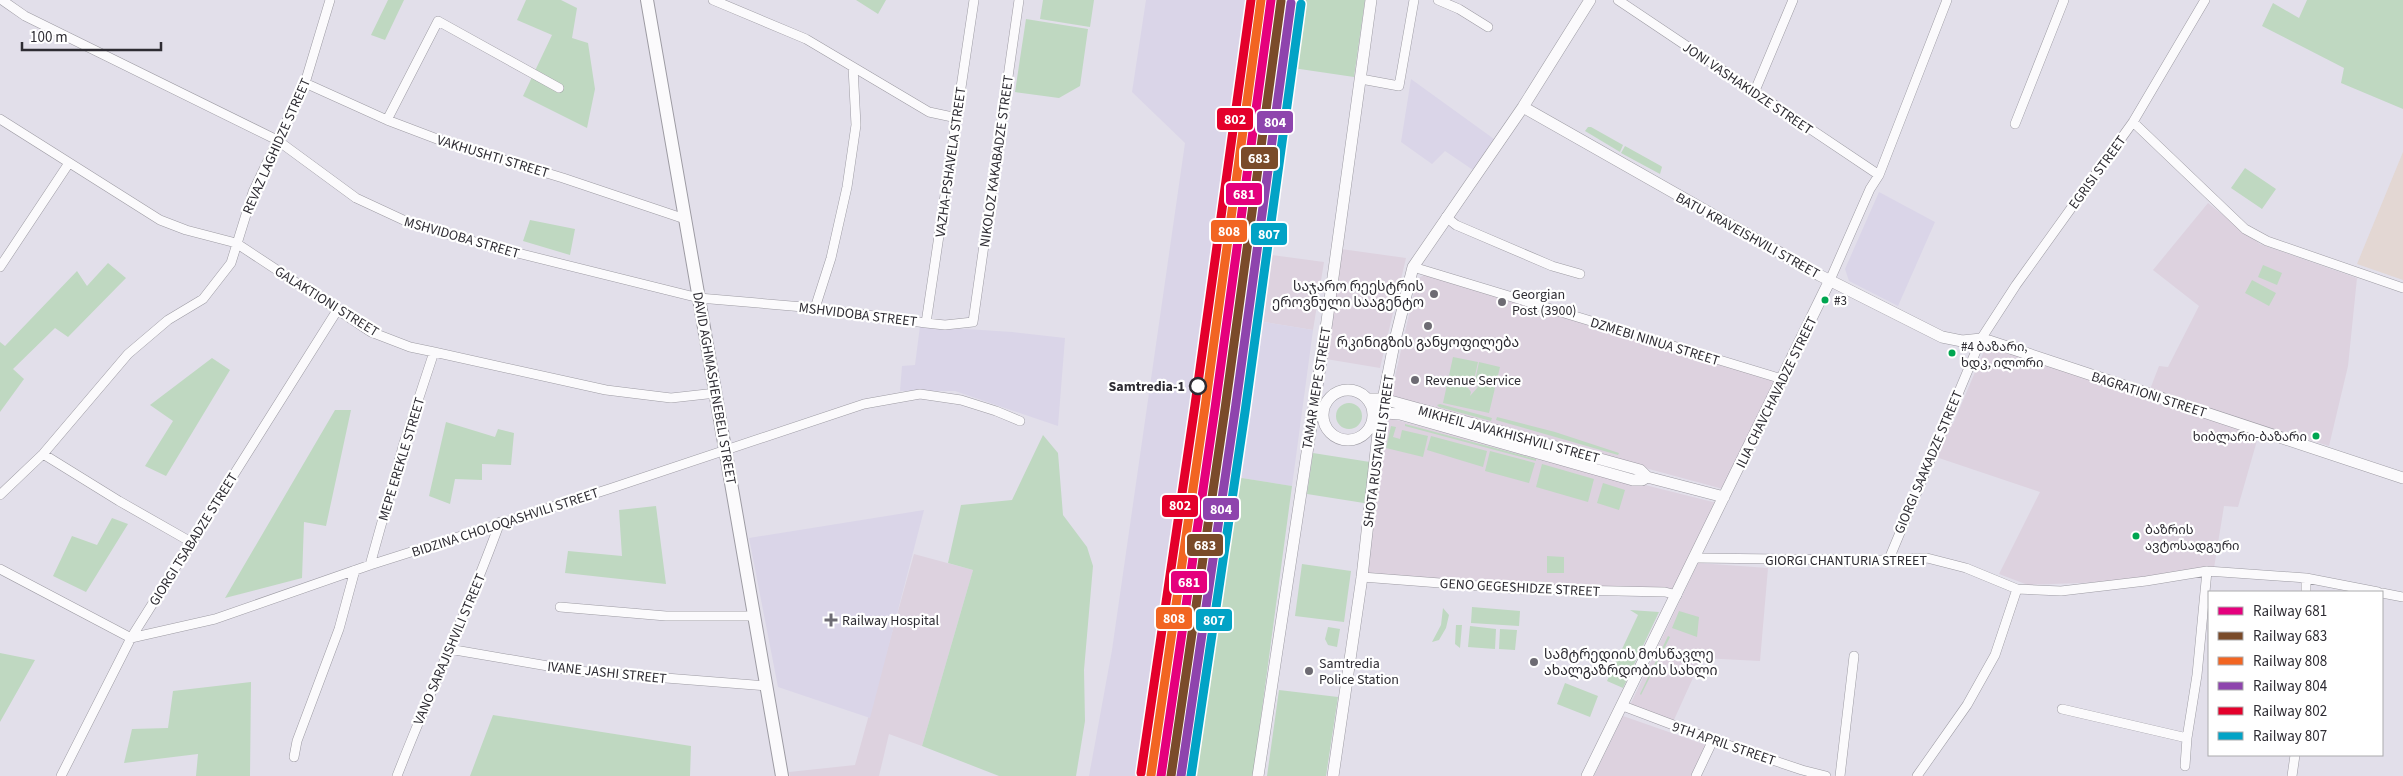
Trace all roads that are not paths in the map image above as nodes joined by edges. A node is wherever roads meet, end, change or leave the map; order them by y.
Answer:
1 (2, 0) edge
2 (330, 0) edge
3 (647, 0) edge
4 (713, 0) edge
5 (974, 0) edge
6 (1018, 0) edge
7 (1371, 0) edge
8 (1414, 0) edge
9 (1438, 0) edge
10 (1590, 0) edge
11 (1618, 0) edge
12 (1793, 0) edge
13 (1946, 0) edge
14 (2064, 0) edge
15 (2205, 0) edge
16 (1488, 27) dead end
17 (853, 67) junction
18 (1361, 79) junction
19 (305, 83) junction
20 (559, 88) dead end
21 (1754, 93) junction
22 (1523, 108) junction
23 (957, 118) junction
24 (0, 119) edge
25 (387, 120) junction
26 (2133, 122) junction
27 (2015, 124) dead end
28 (277, 140) junction
29 (69, 163) junction
30 (1879, 176) junction
31 (1446, 217) junction
32 (685, 219) junction
33 (236, 243) junction
34 (0, 266) edge
35 (1413, 267) junction
36 (1580, 274) dead end
37 (1830, 280) junction
38 (2403, 288) edge
39 (699, 298) junction
40 (815, 308) junction
41 (338, 309) junction
42 (973, 322) joint
43 (926, 323) junction
44 (1980, 339) junction
45 (434, 352) junction
46 (1782, 379) junction
47 (716, 394) junction
48 (1330, 399) junction
49 (1367, 399) junction
50 (1383, 399) junction
51 (1313, 403) junction
52 (1380, 415) junction
53 (1311, 419) junction
54 (1020, 421) dead end
55 (1370, 428) junction
56 (1328, 430) junction
57 (725, 450) junction
58 (43, 454) junction
59 (1647, 477) junction
60 (2403, 478) edge
61 (0, 495) edge
62 (1724, 498) junction
63 (500, 522) junction
64 (191, 542) junction
65 (1695, 558) junction
66 (1889, 559) junction
67 (370, 565) junction
68 (0, 569) edge
69 (355, 570) junction
70 (2207, 571) junction
71 (1362, 577) junction
72 (2306, 578) junction
73 (2016, 589) junction
74 (2306, 591) edge
75 (2370, 591) edge
76 (2383, 594) edge
77 (1677, 595) junction
78 (2403, 597) edge
79 (560, 607) dead end
80 (754, 616) junction
81 (131, 638) junction
82 (449, 649) junction
83 (1854, 656) dead end
84 (767, 686) junction
85 (1623, 706) junction
86 (2062, 709) dead end
87 (2188, 738) junction
88 (1713, 740) junction
89 (2295, 756) edge
90 (294, 757) dead end
91 (2185, 766) dead end
92 (1801, 773) edge
93 (61, 776) edge
94 (397, 776) edge
95 (782, 776) edge
96 (1258, 776) edge
97 (1333, 776) edge
98 (1587, 776) edge
99 (1696, 776) edge
100 (1826, 776) edge
101 (1840, 776) edge
102 (1917, 776) edge
103 (2292, 776) edge

1 - 28 street, MSHVIDOBA STREET
2 - 19 street, REVAZ LAGHIDZE STREET
3 - 32 main road, DAVID AGHMASHENEBELI STREET
4 - 17 street
5 - 23 street, VAZHA-PSHAVELA STREET
6 - 42 street, NIKOLOZ KAKABADZE STREET
7 - 18 street, TAMAR MEPE STREET
8 - 18 street
9 - 16 street
10 - 22 street, SHOTA RUSTAVELI STREET
11 - 21 street, JONI VASHAKIDZE STREET
12 - 21 street
13 - 30 street, ILIA CHAVCHAVADZE STREET
14 - 27 street
15 - 26 street, EGRISI STREET
17 - 23 street
17 - 40 street
18 - 51 street, TAMAR MEPE STREET
19 - 25 street, VAKHUSHTI STREET
19 - 28 street, REVAZ LAGHIDZE STREET
20 - 25 street
21 - 30 street, JONI VASHAKIDZE STREET
22 - 31 street, SHOTA RUSTAVELI STREET
22 - 37 street, BATU KRAVEISHVILI STREET
23 - 43 street, VAZHA-PSHAVELA STREET
24 - 29 street, GALAKTIONI STREET
25 - 32 street, VAKHUSHTI STREET
26 - 38 street
26 - 44 street, EGRISI STREET
28 - 33 street, REVAZ LAGHIDZE STREET
28 - 39 street, MSHVIDOBA STREET
29 - 33 street, GALAKTIONI STREET
29 - 34 street
30 - 37 street, ILIA CHAVCHAVADZE STREET
31 - 35 street, SHOTA RUSTAVELI STREET
31 - 36 street
32 - 39 main road, DAVID AGHMASHENEBELI STREET
33 - 41 street, GALAKTIONI STREET
33 - 58 street, REVAZ LAGHIDZE STREET
35 - 46 street, DZMEBI NINUA STREET
35 - 50 street, SHOTA RUSTAVELI STREET
37 - 44 street, BATU KRAVEISHVILI STREET
37 - 46 street, ILIA CHAVCHAVADZE STREET
39 - 40 street, MSHVIDOBA STREET
39 - 47 main road, DAVID AGHMASHENEBELI STREET
40 - 43 street, MSHVIDOBA STREET
41 - 45 street, GALAKTIONI STREET
41 - 64 street, GIORGI TSABADZE STREET
42 - 43 street, MSHVIDOBA STREET
44 - 60 street, BAGRATIONI STREET
44 - 66 street, GIORGI SAAKADZE STREET
45 - 47 street, GALAKTIONI STREET
45 - 67 street, MEPE EREKLE STREET
46 - 62 street, ILIA CHAVCHAVADZE STREET
47 - 57 main road, DAVID AGHMASHENEBELI STREET
48 - 49 street
48 - 51 street
48 - 56 street
49 - 50 street, MIKHEIL JAVAKHISHVILI STREET
49 - 55 street
50 - 52 street, SHOTA RUSTAVELI STREET
50 - 59 street, MIKHEIL JAVAKHISHVILI STREET
51 - 53 street, TAMAR MEPE STREET
52 - 55 street
52 - 59 street, MIKHEIL JAVAKHISHVILI STREET
52 - 71 street, SHOTA RUSTAVELI STREET
53 - 56 street
53 - 96 street, TAMAR MEPE STREET
54 - 57 street, BIDZINA CHOLOQASHVILI STREET
55 - 56 street
57 - 63 street, BIDZINA CHOLOQASHVILI STREET
57 - 80 main road, DAVID AGHMASHENEBELI STREET
58 - 61 street, REVAZ LAGHIDZE STREET
58 - 64 street
59 - 62 street, MIKHEIL JAVAKHISHVILI STREET
62 - 65 street, ILIA CHAVCHAVADZE STREET
63 - 67 street, BIDZINA CHOLOQASHVILI STREET
63 - 82 street, VANO SARAJISHVILI STREET
64 - 81 street, GIORGI TSABADZE STREET
65 - 66 street, GIORGI CHANTURIA STREET
65 - 77 street, ILIA CHAVCHAVADZE STREET
66 - 73 street, GIORGI CHANTURIA STREET
67 - 69 street, BIDZINA CHOLOQASHVILI STREET
68 - 81 street
69 - 81 street, BIDZINA CHOLOQASHVILI STREET
69 - 90 street
70 - 72 street, GIORGI CHANTURIA STREET
70 - 73 street, GIORGI CHANTURIA STREET
70 - 87 street
71 - 77 street, GENO GEGESHIDZE STREET
71 - 97 street, SHOTA RUSTAVELI STREET
72 - 74 street
72 - 75 street, GIORGI CHANTURIA STREET
73 - 102 street
76 - 78 street, GIORGI CHANTURIA STREET
77 - 85 street, ILIA CHAVCHAVADZE STREET
79 - 80 street
80 - 84 main road, DAVID AGHMASHENEBELI STREET
81 - 93 street, GIORGI TSABADZE STREET
82 - 84 street, IVANE JASHI STREET
82 - 94 street, VANO SARAJISHVILI STREET
83 - 101 street
84 - 95 main road, DAVID AGHMASHENEBELI STREET
85 - 88 street, 9TH APRIL STREET
85 - 98 street, ILIA CHAVCHAVADZE STREET
86 - 87 street
87 - 91 street
88 - 92 street, 9TH APRIL STREET
88 - 99 street
89 - 103 street
92 - 100 street, 9TH APRIL STREET

